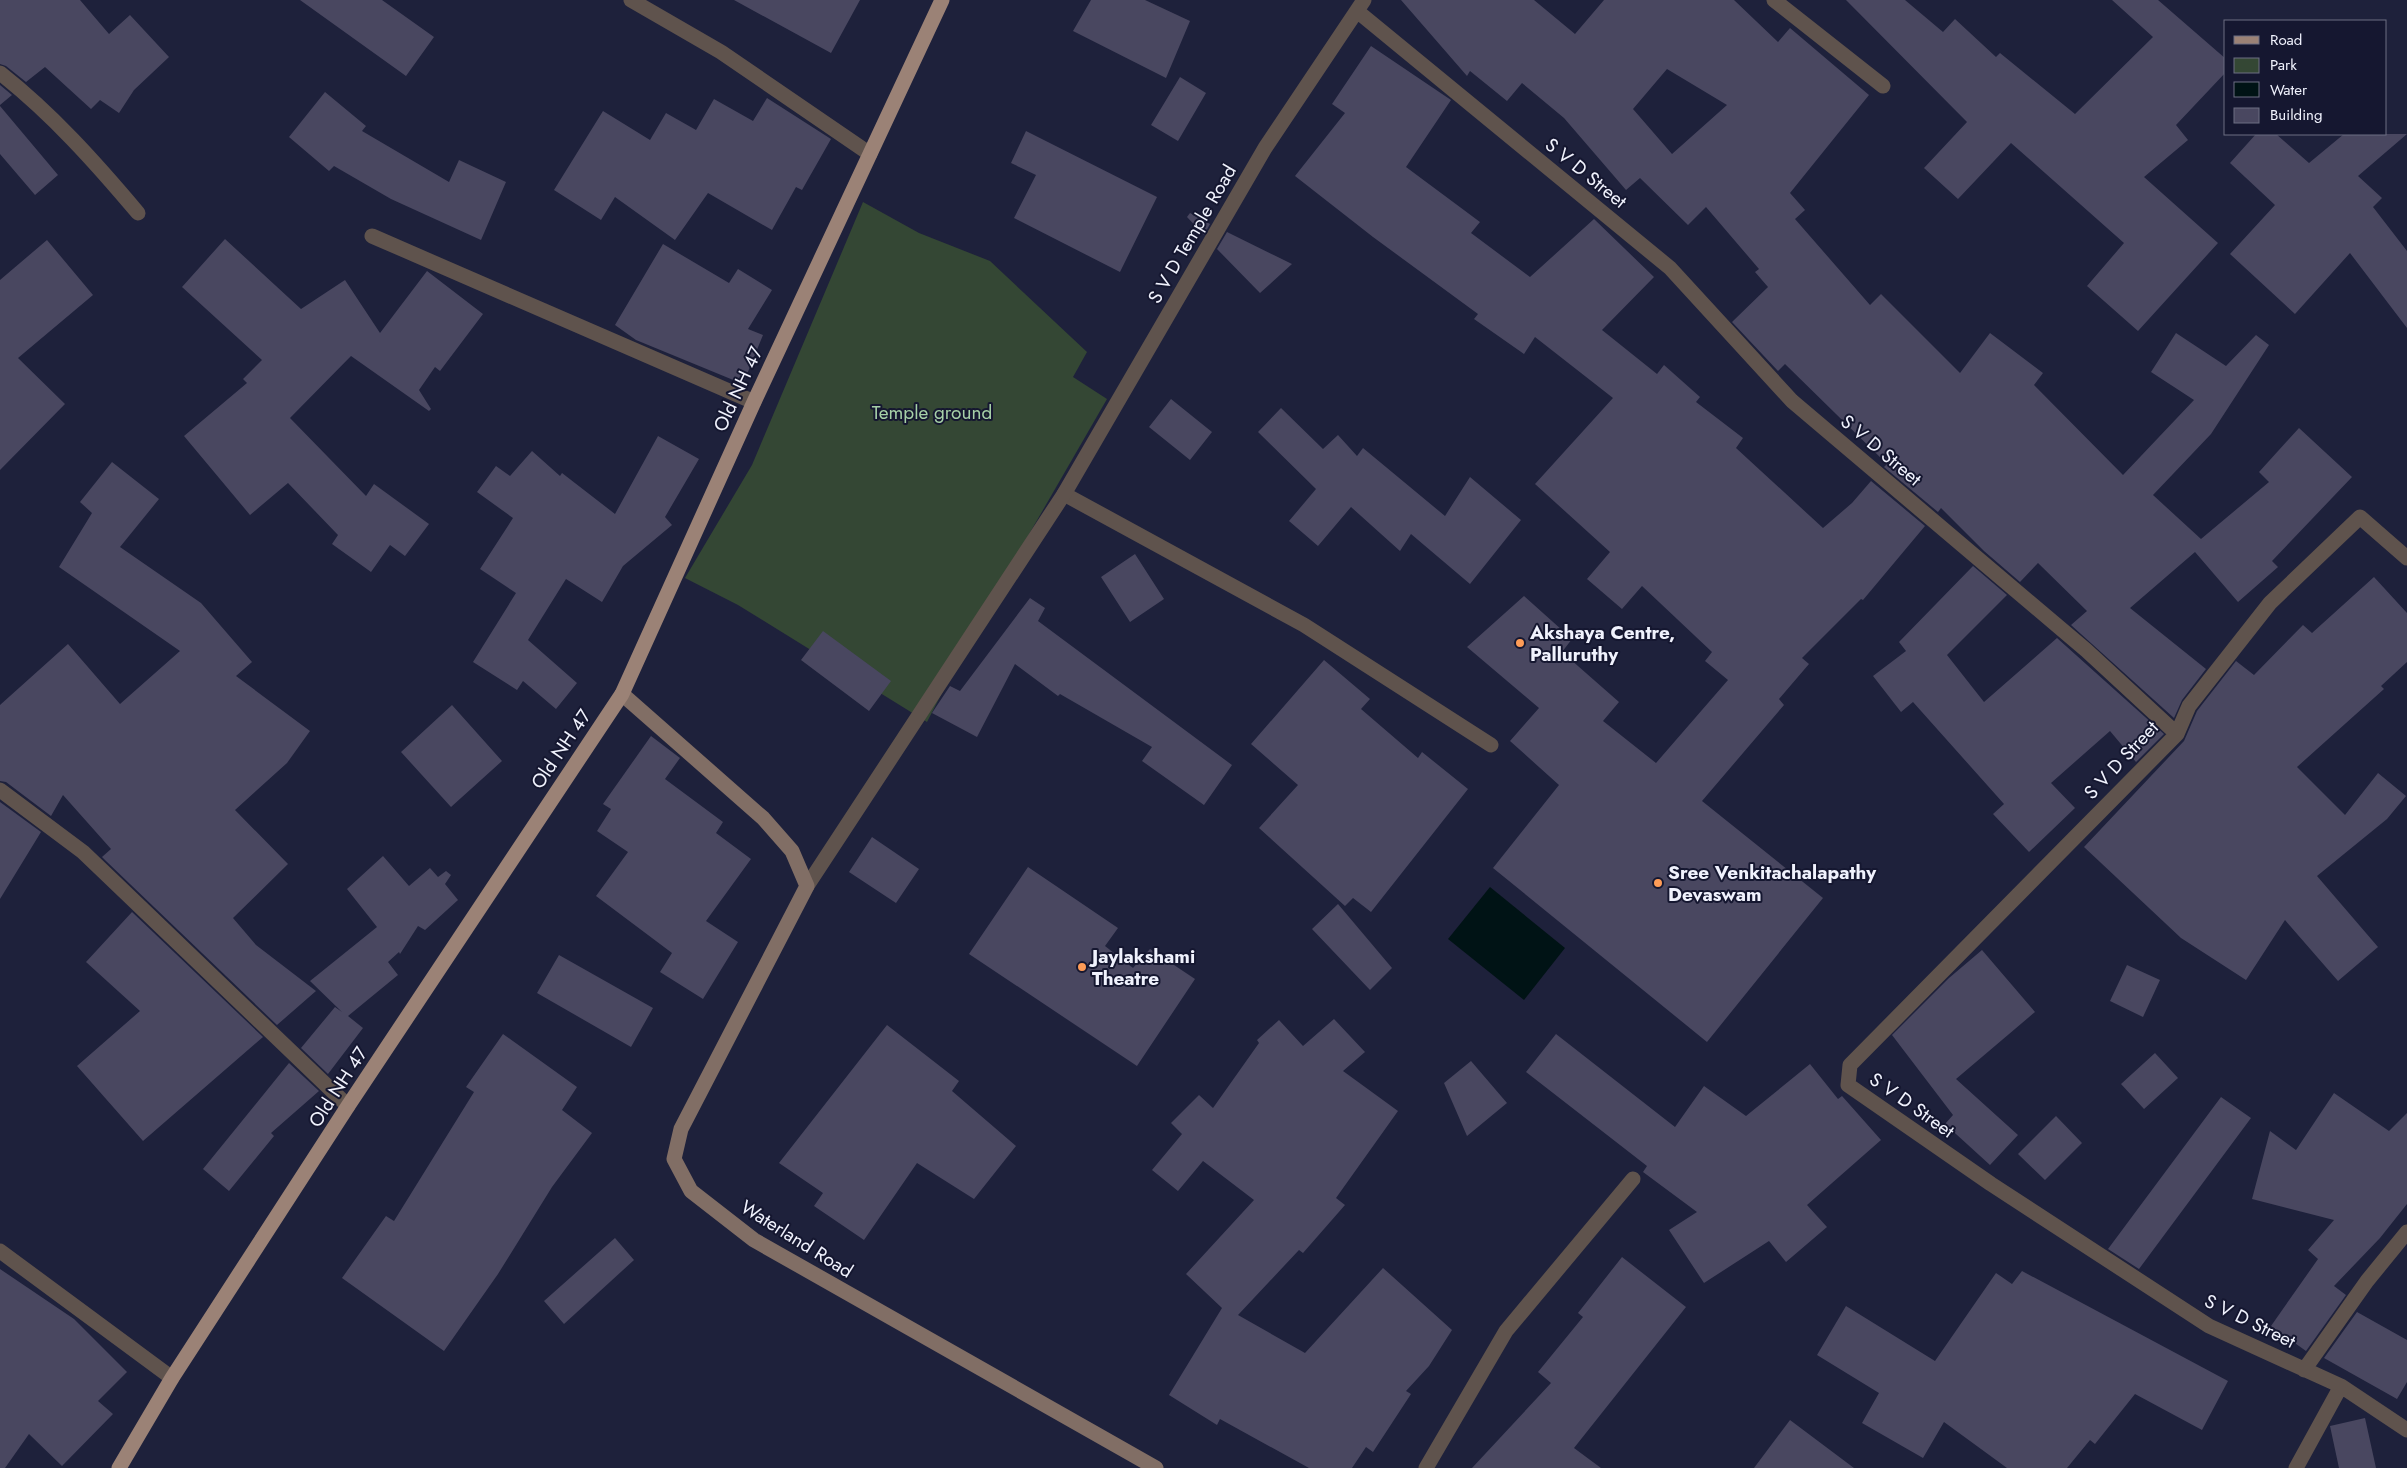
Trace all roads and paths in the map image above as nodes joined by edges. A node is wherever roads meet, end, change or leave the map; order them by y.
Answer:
1 (631, 0) edge
2 (942, 0) edge
3 (1774, 0) edge
4 (1360, 6) edge
5 (0, 73) edge
6 (1882, 86) dead end
7 (870, 154) junction
8 (138, 213) dead end
9 (372, 236) dead end
10 (754, 402) junction
11 (1064, 494) junction
12 (2407, 558) edge
13 (622, 694) junction
14 (2177, 734) junction
15 (1491, 745) dead end
16 (0, 790) edge
17 (807, 886) junction
18 (348, 1106) junction
19 (1633, 1179) dead end
20 (2407, 1232) edge
21 (0, 1251) edge
22 (2304, 1370) junction
23 (172, 1378) junction
24 (2341, 1386) junction
25 (2407, 1430) edge
26 (119, 1468) edge
27 (1156, 1468) edge
28 (1426, 1468) edge
29 (2296, 1468) edge

1 - 7 street
2 - 7 main road, Old NH 47
3 - 6 street
4 - 11 street, S V D Temple Road
4 - 14 street, S V D Street
5 - 8 street
7 - 10 main road, Old NH 47
9 - 10 street
10 - 13 main road, Old NH 47
11 - 15 street
11 - 17 street, S V D Temple Road
12 - 14 street
13 - 17 main road
13 - 18 main road, Old NH 47
14 - 22 street, S V D Street
16 - 18 street
17 - 27 main road, Waterland Road
18 - 23 main road, Old NH 47
19 - 28 street
20 - 22 street
21 - 23 street
22 - 24 street, S V D Street
23 - 26 main road, Old NH 47
24 - 25 street, S V D Street
24 - 29 street

